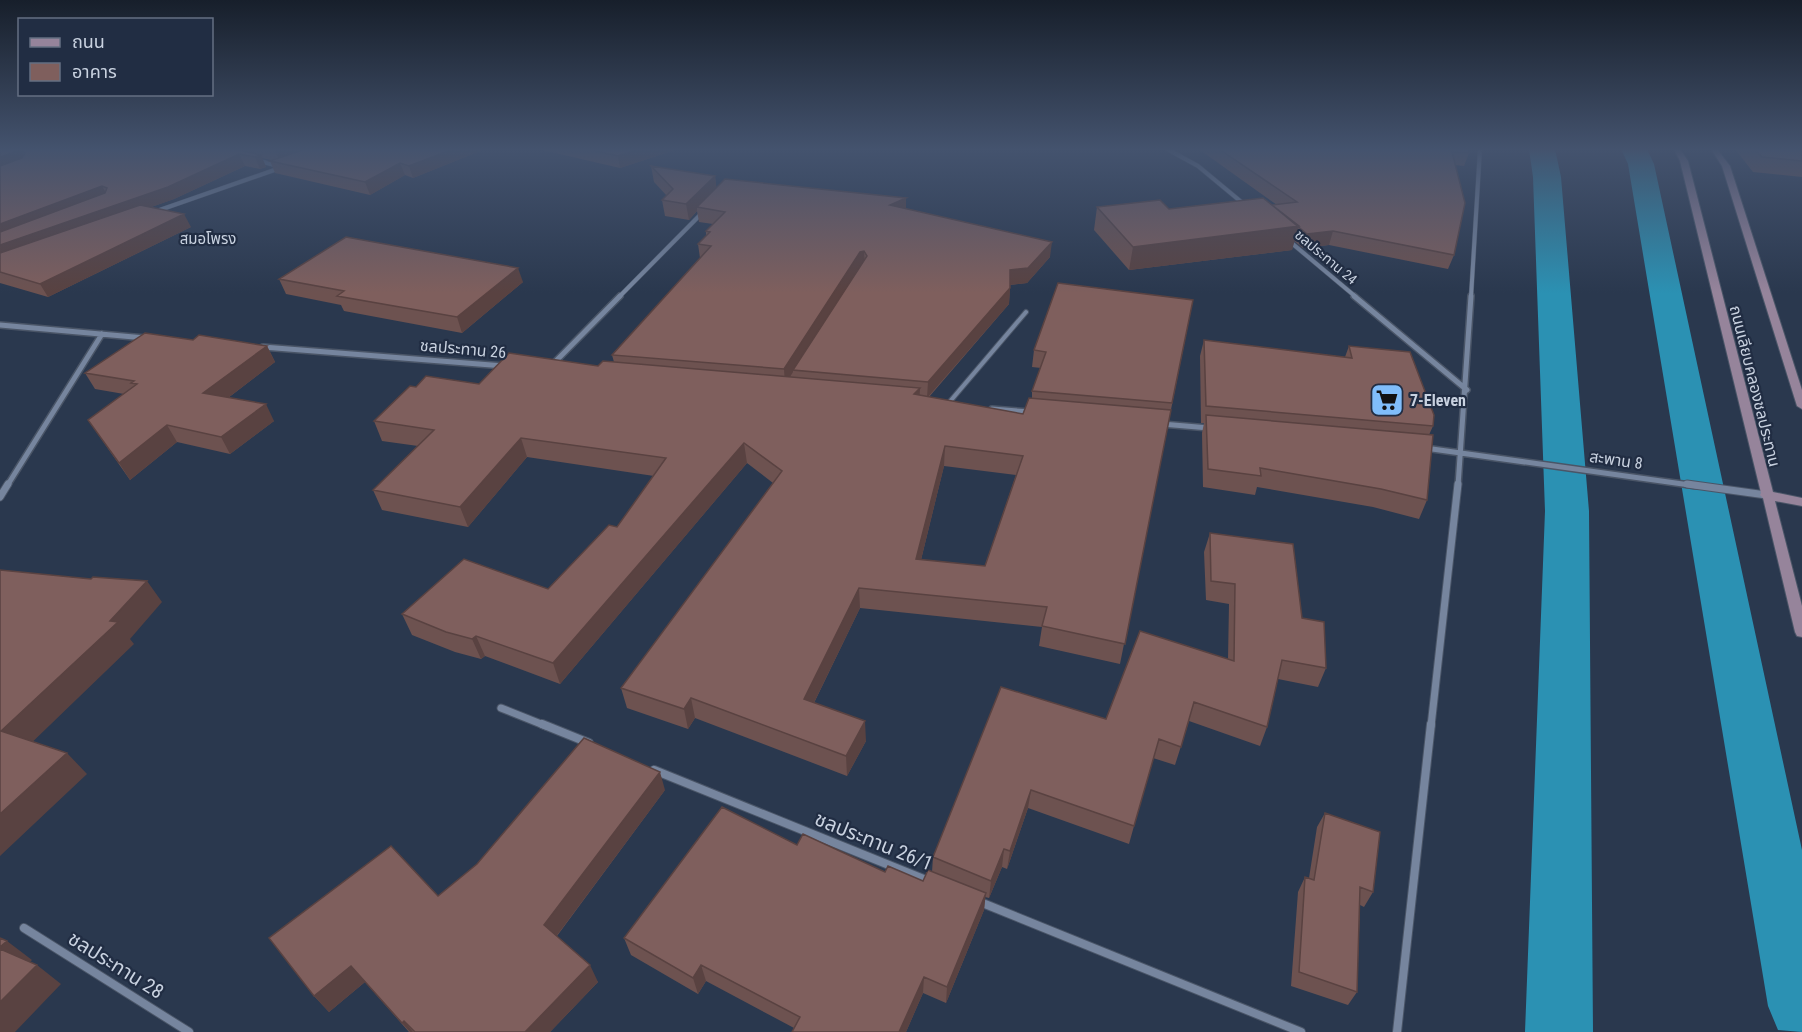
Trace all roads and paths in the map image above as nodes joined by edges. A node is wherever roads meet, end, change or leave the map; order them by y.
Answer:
1 (195, 197) edge
2 (1236, 197) edge
3 (1477, 197) edge
4 (1693, 197) edge
5 (1736, 197) edge
6 (707, 208) edge
7 (1252, 210) edge
8 (147, 214) edge
9 (1278, 233) edge
10 (1026, 312) dead end
11 (0, 325) edge
12 (102, 334) junction
13 (149, 338) edge
14 (255, 346) edge
15 (513, 367) edge
16 (559, 370) edge
17 (1467, 390) junction
18 (935, 404) edge
19 (946, 405) junction
20 (958, 406) edge
21 (1802, 406) edge
22 (982, 408) edge
23 (1040, 413) edge
24 (1157, 424) edge
25 (1216, 429) edge
26 (1415, 447) edge
27 (1462, 452) junction
28 (1766, 495) junction
29 (0, 497) edge
30 (1802, 502) edge
31 (1802, 632) edge
32 (501, 708) dead end
33 (601, 748) edge
34 (645, 766) edge
35 (945, 888) edge
36 (968, 897) edge
37 (24, 928) dead end
38 (189, 1032) edge
39 (1301, 1032) edge
40 (1397, 1032) edge

1 - 8 street
2 - 7 street
3 - 17 street
4 - 28 street, ถนนเลียบคลองชลประทาน
5 - 21 street, ถนนเลียบคลองชลประทาน
6 - 16 street
9 - 17 street, ชลประทาน 24
10 - 19 lane
11 - 12 street
12 - 13 street
12 - 29 street
14 - 15 street, ชลประทาน 26
17 - 27 street
18 - 19 street
19 - 20 street
22 - 23 street
24 - 25 street
26 - 27 street
27 - 28 street, สะพาน 8
27 - 40 street
28 - 30 street
28 - 31 street, ถนนเลียบคลองชลประทาน
32 - 33 street
34 - 35 street, ชลประทาน 26/1
36 - 39 street
37 - 38 street, ชลประทาน 28

